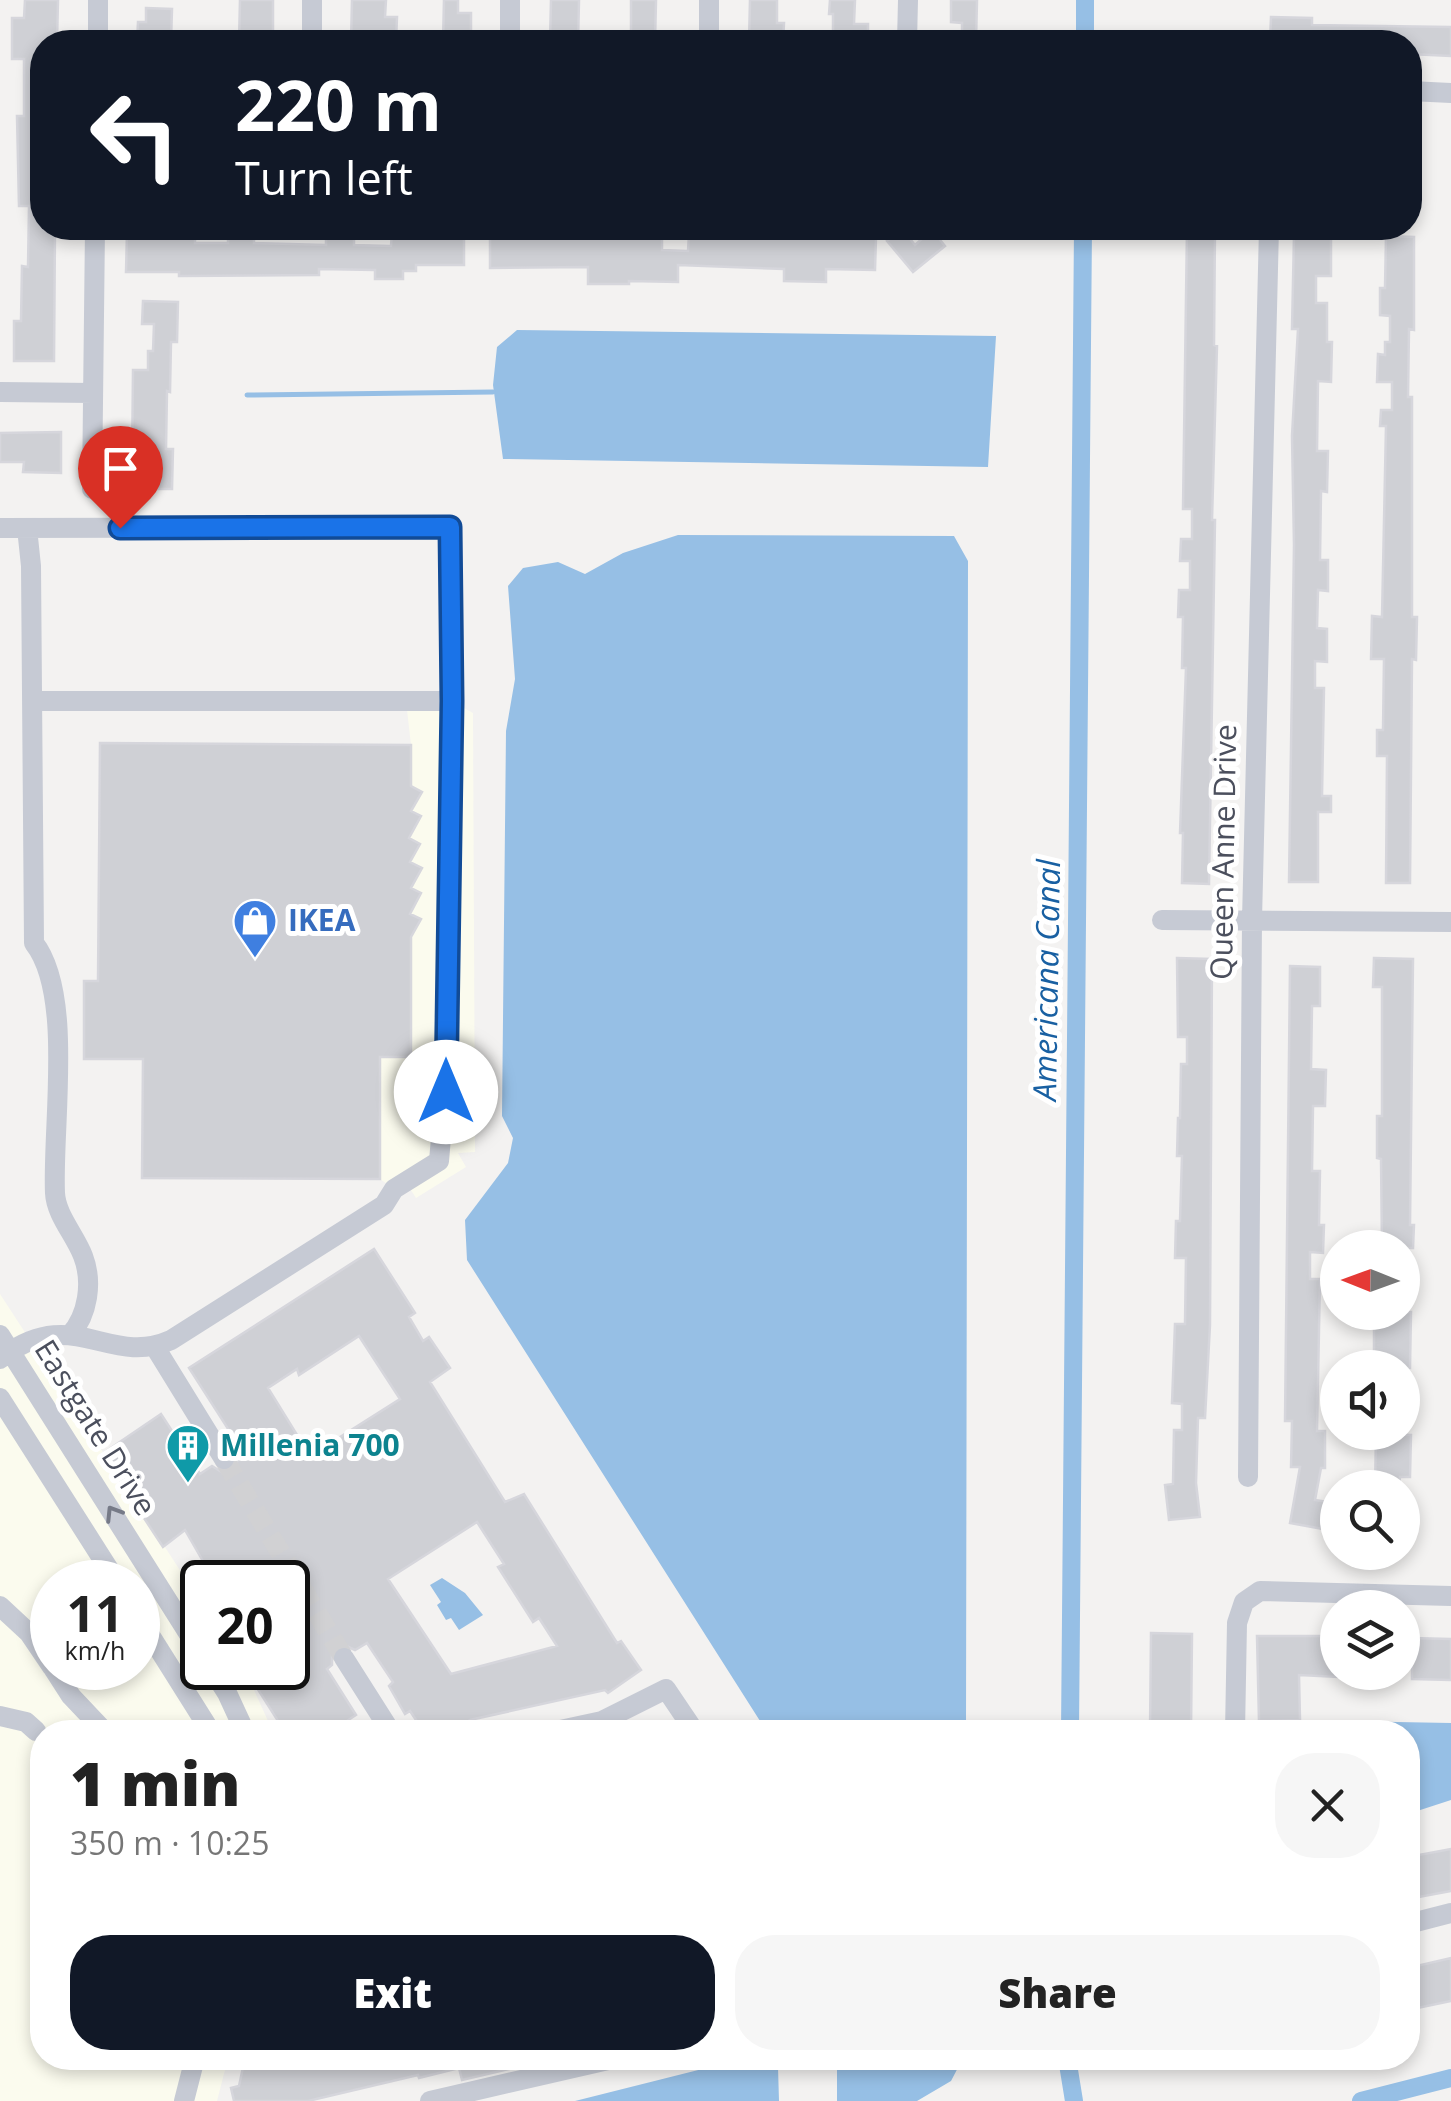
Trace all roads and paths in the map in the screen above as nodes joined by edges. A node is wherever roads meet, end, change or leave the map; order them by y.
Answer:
1 (98, 0) edge
2 (312, 0) edge
3 (510, 0) edge
4 (710, 0) edge
5 (908, 0) edge
6 (98, 30) edge
7 (312, 30) edge
8 (510, 30) edge
9 (709, 30) edge
10 (907, 30) edge
11 (1422, 92) edge
12 (1451, 93) edge
13 (95, 240) edge
14 (1270, 240) edge
15 (0, 392) edge
16 (92, 393) junction
17 (92, 489) dead end
18 (0, 528) edge
19 (27, 528) junction
20 (452, 701) junction
21 (32, 702) junction
22 (1162, 920) dead end
23 (1252, 920) junction
24 (1451, 922) edge
25 (70, 1336) junction
26 (156, 1347) junction
27 (3, 1349) edge
28 (0, 1398) edge
29 (224, 1459) tunnel mouth
30 (1248, 1478) dead end
31 (102, 1560) edge
32 (1451, 1596) edge
33 (0, 1606) edge
34 (180, 1621) edge
35 (30, 1636) edge
36 (160, 1650) edge
37 (344, 1658) tunnel mouth
38 (180, 1660) edge
39 (170, 1666) junction
40 (67, 1690) edge
41 (225, 1690) edge
42 (0, 1716) edge
43 (94, 1720) edge
44 (204, 1720) edge
45 (239, 1720) edge
46 (383, 1720) edge
47 (604, 1720) edge
48 (687, 1720) edge
49 (1235, 1720) edge
50 (30, 1725) edge
51 (1451, 1914) edge
52 (1420, 1921) edge
53 (191, 2070) edge
54 (561, 2070) edge
55 (184, 2101) edge
56 (430, 2101) edge

1 - 6 street
2 - 7 street
3 - 8 street
4 - 9 street
5 - 10 street
11 - 12 street
13 - 16 street
14 - 23 street, Queen Anne Drive
15 - 16 street
16 - 17 street
18 - 19 street
19 - 20 street
19 - 21 street
20 - 21 street
20 - 26 street
21 - 25 street
22 - 23 street
23 - 24 street
23 - 30 street, Queen Anne Drive
25 - 26 street
25 - 27 street
26 - 29 street
34 -> 27 street, Eastgate Drive
28 - 31 street
32 - 49 street
33 - 35 street
36 - 39 street
37 - 46 street
38 - 39 street
39 - 44 street
40 - 43 street
41 - 45 street
42 - 50 street
47 - 48 street
51 - 52 street
53 - 55 street
54 - 56 street

